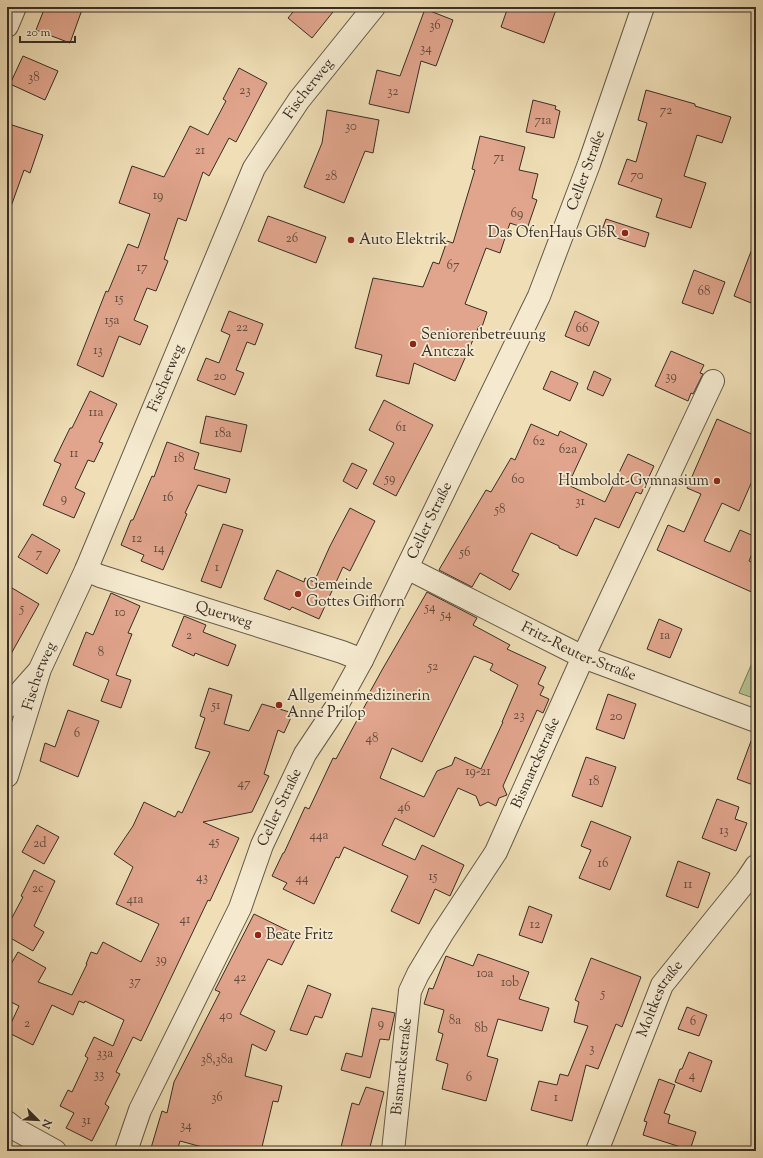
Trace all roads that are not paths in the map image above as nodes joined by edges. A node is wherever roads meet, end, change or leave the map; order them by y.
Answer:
1 (15, 7) edge
2 (374, 7) edge
3 (643, 7) edge
4 (7, 26) edge
5 (712, 381) dead end
6 (407, 568) junction
7 (86, 570) junction
8 (583, 657) junction
9 (362, 660) junction
10 (40, 669) junction
11 (7, 707) edge
12 (756, 721) edge
13 (7, 776) edge
14 (756, 866) edge
15 (7, 1122) edge
16 (55, 1151) edge
17 (126, 1151) edge
18 (393, 1151) edge
19 (598, 1151) edge

1 - 4 street
2 - 7 street, Fischerweg
3 - 6 street, Celler Straße
5 - 8 street, Bismarckstraße
6 - 8 street, Fritz-Reuter-Straße
6 - 9 street, Celler Straße
7 - 9 street, Querweg
7 - 10 street, Fischerweg
8 - 12 street, Fritz-Reuter-Straße
8 - 18 street, Bismarckstraße
9 - 17 street, Celler Straße
10 - 11 street
10 - 13 street, Fischerweg
14 - 19 street, Moltkestraße
15 - 16 street

